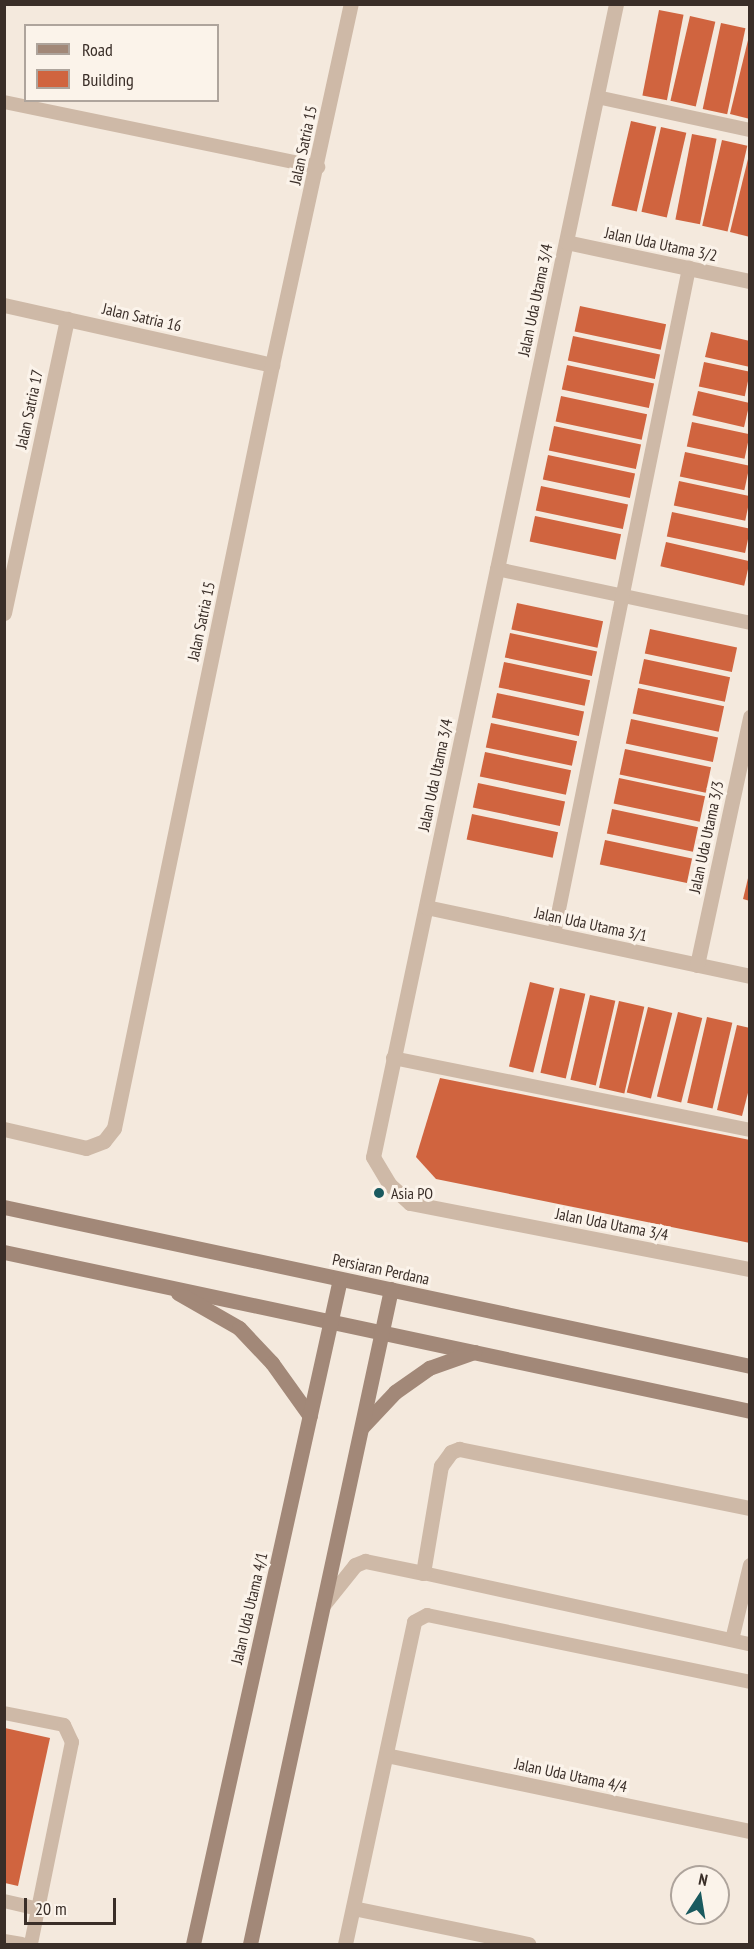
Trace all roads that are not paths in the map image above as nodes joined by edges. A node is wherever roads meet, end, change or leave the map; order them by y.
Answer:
1 (351, 4) edge
2 (616, 4) edge
3 (597, 98) junction
4 (4, 102) edge
5 (750, 130) edge
6 (318, 167) junction
7 (566, 242) junction
8 (689, 268) junction
9 (750, 281) edge
10 (4, 305) edge
11 (67, 319) junction
12 (272, 365) junction
13 (497, 570) junction
14 (622, 596) junction
15 (4, 613) edge
16 (750, 623) edge
17 (750, 717) edge
18 (426, 907) junction
19 (554, 934) junction
20 (697, 964) junction
21 (750, 976) edge
22 (393, 1058) junction
23 (4, 1129) edge
24 (750, 1130) edge
25 (4, 1207) edge
26 (4, 1252) edge
27 (750, 1269) edge
28 (340, 1279) junction
29 (165, 1286) junction
30 (391, 1290) junction
31 (331, 1321) junction
32 (382, 1332) junction
33 (474, 1352) junction
34 (750, 1366) edge
35 (750, 1411) edge
36 (310, 1416) junction
37 (362, 1428) junction
38 (750, 1509) edge
39 (750, 1565) edge
40 (423, 1573) junction
41 (323, 1605) junction
42 (414, 1622) joint
43 (732, 1640) junction
44 (750, 1644) edge
45 (750, 1682) edge
46 (4, 1713) edge
47 (386, 1755) junction
48 (750, 1831) edge
49 (4, 1901) edge
50 (353, 1908) junction
51 (38, 1909) junction
52 (4, 1941) edge
53 (22, 1944) edge
54 (31, 1944) edge
55 (193, 1944) edge
56 (250, 1944) edge
57 (345, 1944) edge
58 (528, 1944) edge

1 - 6 street, Jalan Satria 15
2 - 3 street, Jalan Uda Utama 3/4
3 - 5 lane
3 - 7 street, Jalan Uda Utama 3/4
4 - 6 lane
6 - 12 street, Jalan Satria 15
7 - 8 street, Jalan Uda Utama 3/2
7 - 13 street, Jalan Uda Utama 3/4
8 - 9 street, Jalan Uda Utama 3/2
8 - 14 lane
10 - 11 street, Jalan Satria 16
11 - 12 street, Jalan Satria 16
11 - 15 street, Jalan Satria 17
12 - 23 street, Jalan Satria 15
13 - 14 lane
13 - 18 street, Jalan Uda Utama 3/4
14 - 16 lane
14 - 19 lane
17 - 20 street, Jalan Uda Utama 3/3
18 - 19 street, Jalan Uda Utama 3/1
18 - 22 street, Jalan Uda Utama 3/4
19 - 20 street, Jalan Uda Utama 3/1
20 - 21 street, Jalan Uda Utama 3/1
22 - 24 lane
22 - 27 street, Jalan Uda Utama 3/4
25 - 28 main road, Persiaran Perdana
26 - 29 main road
28 - 30 main road, Persiaran Perdana
28 - 31 main road, Jalan Uda Utama 4/1
29 - 31 main road
29 - 36 main road
30 - 32 main road
30 - 34 main road, Persiaran Perdana
31 - 32 main road
31 - 36 main road, Jalan Uda Utama 4/1
32 - 33 main road
32 - 37 main road
33 - 35 main road
33 - 37 main road
36 - 55 main road, Jalan Uda Utama 4/1
37 - 41 main road
38 - 40 street
39 - 43 lane
40 - 41 street
40 - 43 lane
41 - 56 main road
42 - 45 lane
42 - 47 street
43 - 44 lane
46 - 51 lane
47 - 48 street, Jalan Uda Utama 4/4
47 - 50 street
49 - 51 lane
50 - 57 street
50 - 58 street
51 - 54 lane
52 - 53 lane

